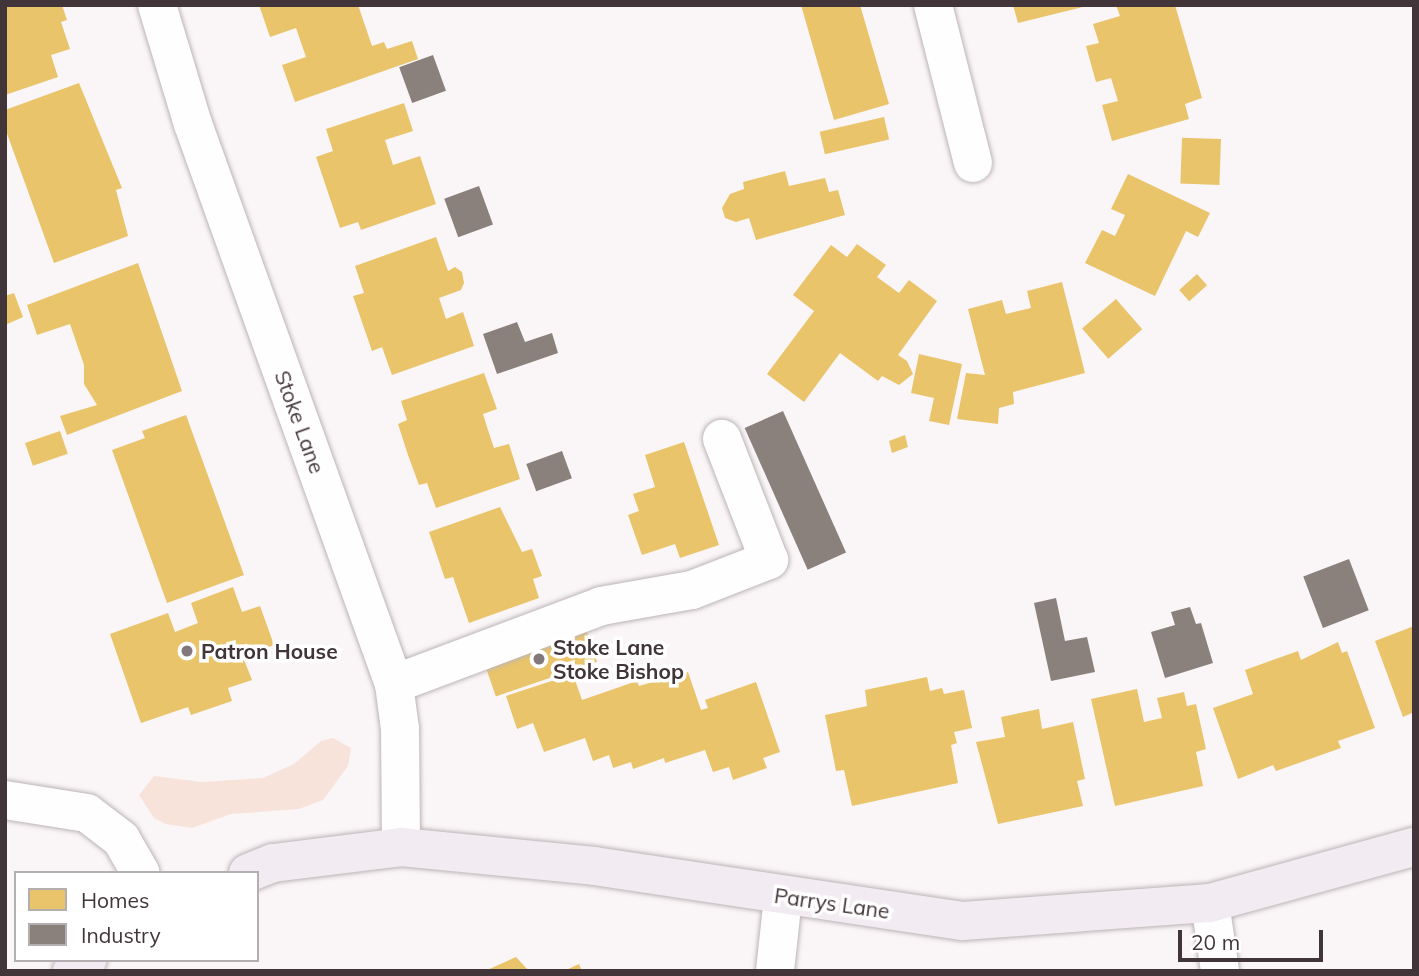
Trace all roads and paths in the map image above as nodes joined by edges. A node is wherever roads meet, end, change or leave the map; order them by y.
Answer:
1 (157, 5) edge
2 (933, 5) edge
3 (973, 163) dead end
4 (722, 439) dead end
5 (394, 684) junction
6 (5, 800) edge
7 (401, 847) junction
8 (1414, 848) edge
9 (140, 871) edge
10 (253, 871) edge
11 (783, 897) junction
12 (1210, 903) junction
13 (775, 971) edge
14 (1220, 971) edge

1 - 5 street, Stoke Lane
2 - 3 street
4 - 5 street
5 - 7 street, Stoke Lane
6 - 9 street
7 - 10 main road, Parrys Lane
7 - 11 main road, Parrys Lane
8 - 12 main road, Parrys Lane
11 - 12 main road, Parrys Lane
11 - 13 street
12 - 14 street

